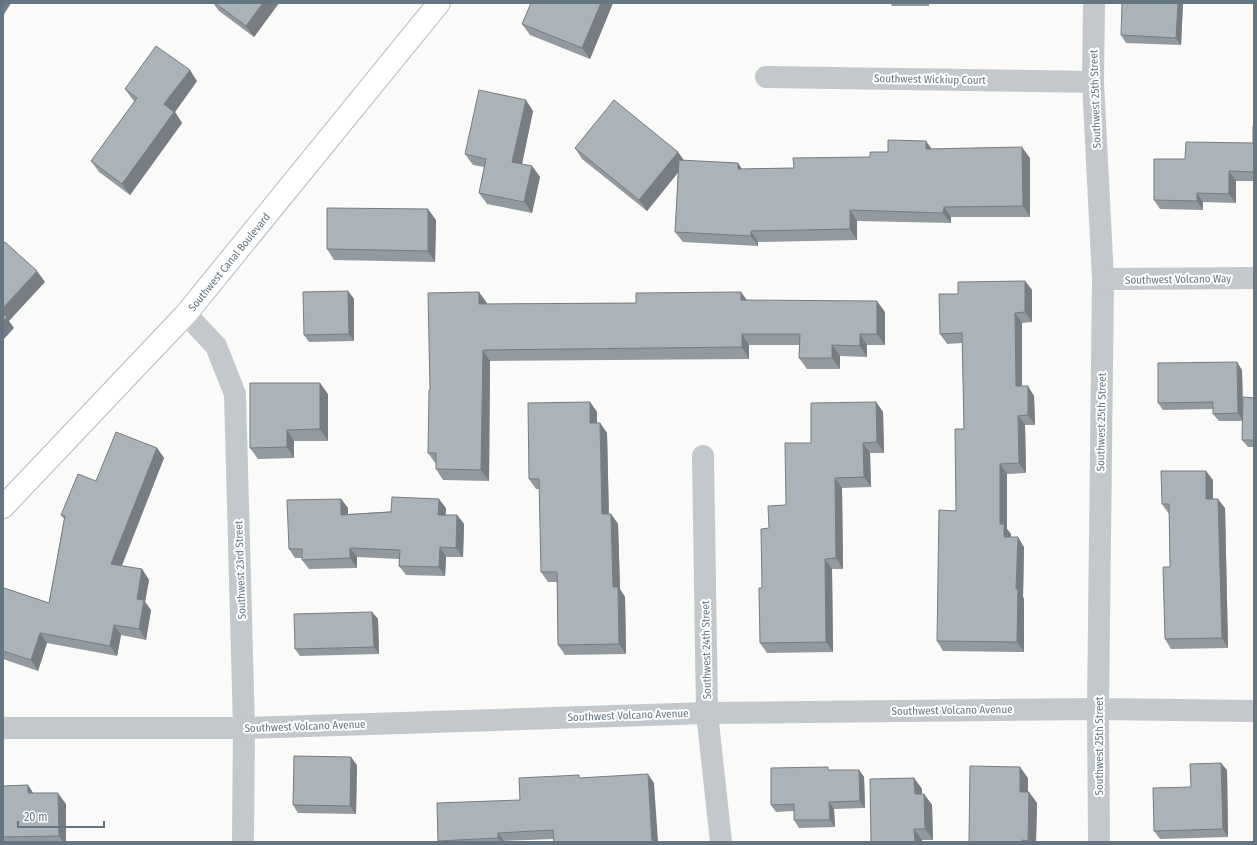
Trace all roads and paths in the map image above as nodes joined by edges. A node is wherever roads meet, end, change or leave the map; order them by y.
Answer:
1 (439, 3) edge
2 (1094, 3) edge
3 (766, 77) dead end
4 (1093, 82) junction
5 (1254, 278) edge
6 (1103, 279) junction
7 (186, 314) junction
8 (702, 456) dead end
9 (3, 507) edge
10 (1098, 709) junction
11 (1254, 711) edge
12 (707, 713) junction
13 (3, 728) edge
14 (244, 728) junction
15 (243, 842) edge
16 (721, 842) edge
17 (1099, 842) edge

1 - 7 main road, Southwest Canal Boulevard
2 - 4 street, Southwest 25th Street
3 - 4 street, Southwest Wickiup Court
4 - 6 street, Southwest 25th Street
5 - 6 street, Southwest Volcano Way
6 - 10 street, Southwest 25th Street
7 - 9 main road, Southwest Canal Boulevard
7 - 14 street, Southwest 23rd Street
8 - 12 street, Southwest 24th Street
10 - 11 street, Southwest Volcano Avenue
10 - 12 street, Southwest Volcano Avenue
10 - 17 street, Southwest 25th Street
12 - 14 street, Southwest Volcano Avenue
12 - 16 street, Southwest 24th Street
13 - 14 street, Southwest Volcano Avenue
14 - 15 street, Southwest 23rd Street

